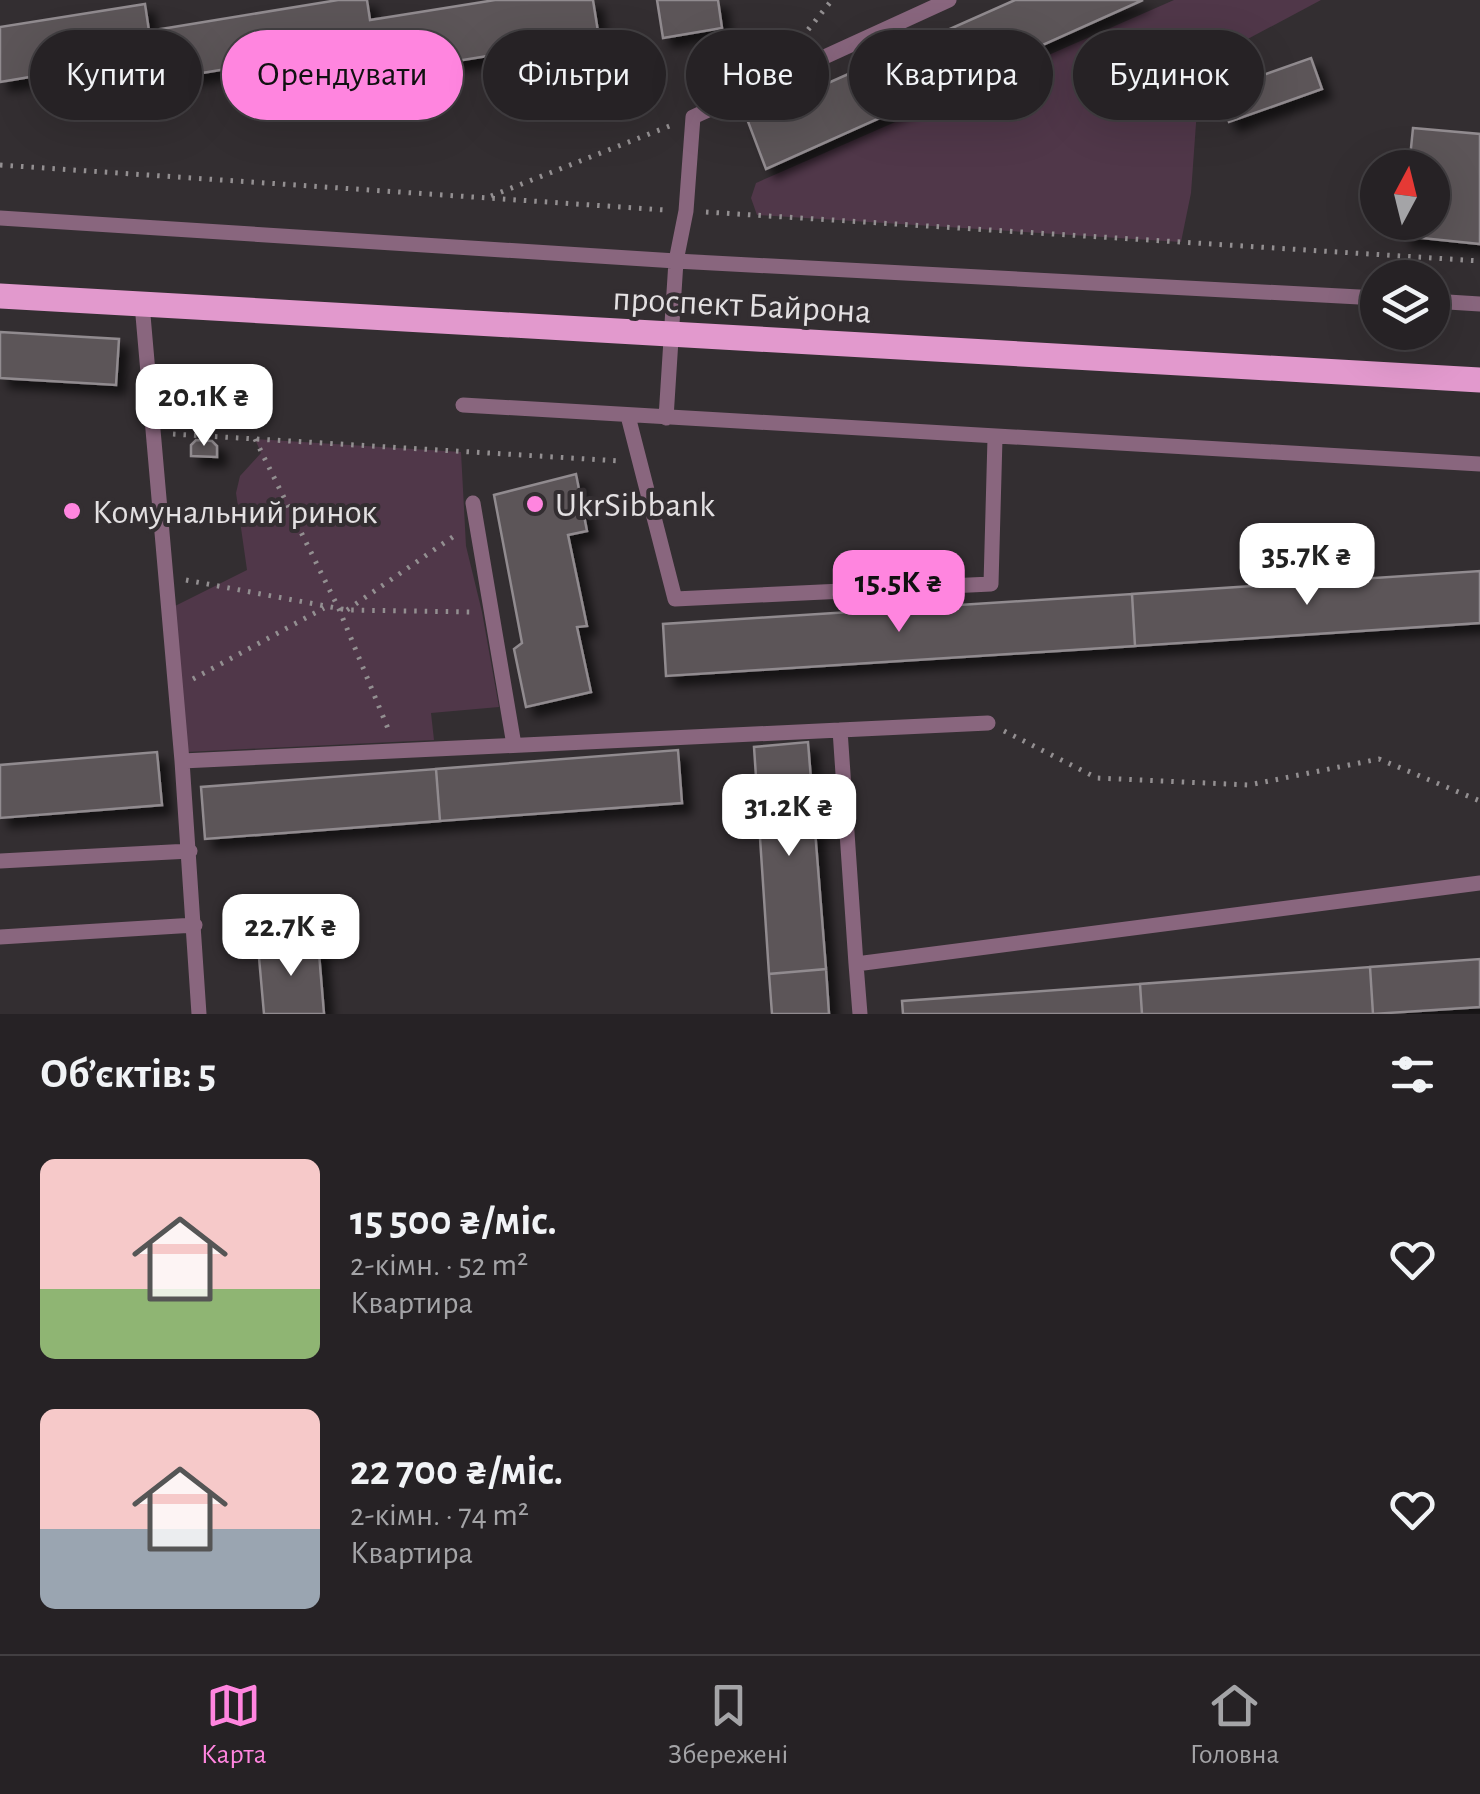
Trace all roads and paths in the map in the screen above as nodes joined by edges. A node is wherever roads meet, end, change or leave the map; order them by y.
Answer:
1 (832, 0) edge
2 (949, 0) edge
3 (808, 30) edge
4 (829, 55) edge
5 (686, 120) edge
6 (693, 120) edge
7 (0, 165) edge
8 (488, 198) junction
9 (686, 211) junction
10 (0, 218) edge
11 (1480, 261) edge
12 (676, 262) junction
13 (0, 296) edge
14 (1360, 297) edge
15 (1450, 302) edge
16 (142, 304) junction
17 (1480, 304) edge
18 (672, 335) junction
19 (1480, 380) edge
20 (463, 405) dead end
21 (628, 416) junction
22 (666, 418) junction
23 (155, 433) junction
24 (995, 438) junction
25 (254, 439) junction
26 (640, 462) junction
27 (1480, 464) edge
28 (473, 503) dead end
29 (476, 520) junction
30 (166, 576) junction
31 (326, 607) junction
32 (343, 610) junction
33 (490, 611) junction
34 (176, 688) junction
35 (988, 723) joint
36 (840, 730) junction
37 (514, 745) junction
38 (398, 751) junction
39 (182, 760) junction
40 (1480, 801) edge
41 (190, 851) junction
42 (0, 861) edge
43 (1480, 883) edge
44 (194, 926) junction
45 (0, 936) edge
46 (856, 964) junction
47 (199, 1014) edge
48 (860, 1014) edge

1 - 3 path
2 - 4 lane
5 - 8 path
6 - 9 lane
7 - 8 path
8 - 9 path
9 - 11 path
9 - 12 lane
10 - 12 lane
12 - 14 lane
12 - 18 lane
13 - 16 main road, проспект Байрона
15 - 17 lane
16 - 18 main road, проспект Байрона
16 - 23 lane
18 - 19 main road, проспект Байрона
18 - 22 lane
20 - 21 lane
21 - 22 lane
21 - 26 lane
22 - 24 lane
23 - 25 path
23 - 30 lane
24 - 26 lane
24 - 27 lane
25 - 26 path
25 - 32 path
28 - 29 lane
29 - 32 path
29 - 33 lane
30 - 31 path
30 - 34 lane
31 - 32 path
31 - 34 path
32 - 33 path
32 - 38 path
33 - 37 lane
34 - 39 lane
35 - 36 lane
35 - 40 path
36 - 37 lane
36 - 46 lane
37 - 38 lane
38 - 39 lane
39 - 41 lane
41 - 42 lane
41 - 44 lane
43 - 46 lane
44 - 45 lane
44 - 47 lane
46 - 48 lane

